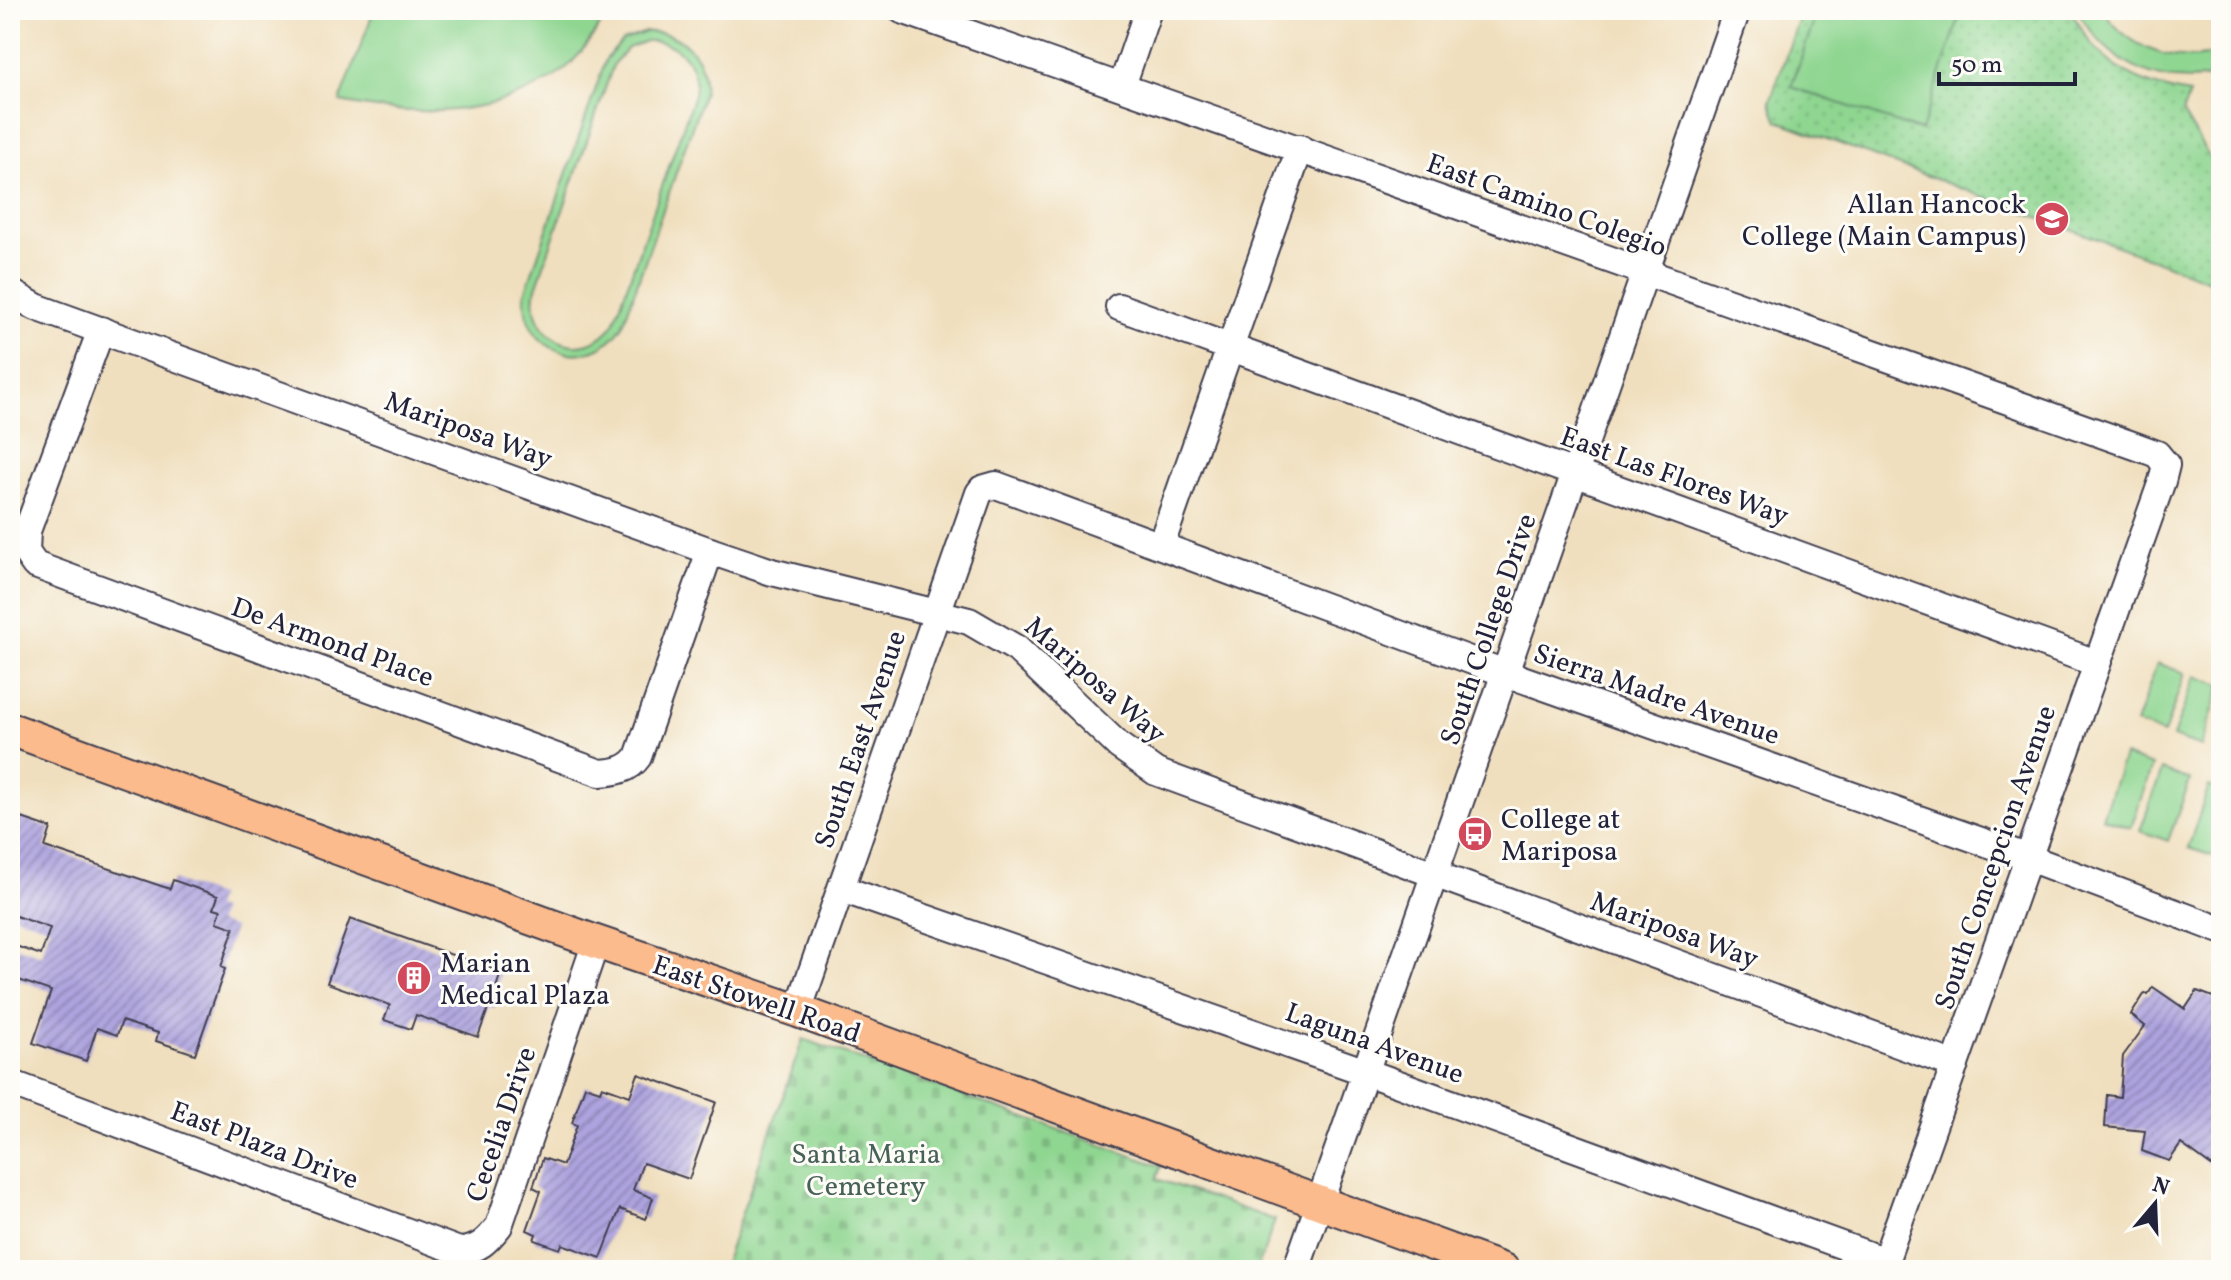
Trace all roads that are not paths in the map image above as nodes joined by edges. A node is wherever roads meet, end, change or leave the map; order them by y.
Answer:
1 (902, 10) edge
2 (1148, 10) edge
3 (1737, 10) edge
4 (1122, 86) junction
5 (1300, 148) junction
6 (1645, 274) junction
7 (10, 292) edge
8 (1119, 307) dead end
9 (101, 330) junction
10 (1232, 348) junction
11 (2166, 465) joint
12 (1575, 473) junction
13 (982, 489) joint
14 (1161, 545) junction
15 (710, 551) junction
16 (937, 611) junction
17 (2096, 663) junction
18 (1505, 673) junction
19 (10, 729) edge
20 (2029, 858) junction
21 (1435, 875) junction
22 (842, 889) junction
23 (2221, 930) edge
24 (596, 942) junction
25 (798, 1011) junction
26 (1955, 1065) junction
27 (1366, 1072) junction
28 (10, 1083) edge
29 (1320, 1202) junction
30 (493, 1234) joint
31 (1884, 1266) edge
32 (1296, 1270) edge
33 (1503, 1270) edge

1 - 4 street, East Camino Colegio
2 - 4 street
3 - 6 street, South College Drive
4 - 5 street, East Camino Colegio
5 - 6 street, East Camino Colegio
5 - 10 street
6 - 11 street, East Camino Colegio
6 - 12 street, South College Drive
7 - 9 street, Mariposa Way
8 - 10 street, East Las Flores Way
9 - 15 street, Mariposa Way
9 - 15 street, De Armond Place
10 - 12 street, East Las Flores Way
10 - 14 street
11 - 17 street, South Concepcion Avenue
12 - 17 street, East Las Flores Way
12 - 18 street, South College Drive
13 - 14 street, Sierra Madre Avenue
13 - 16 street, South East Avenue
14 - 18 street, Sierra Madre Avenue
15 - 16 street, Mariposa Way
16 - 21 street, Mariposa Way
16 - 22 street, South East Avenue
17 - 20 street, South Concepcion Avenue
18 - 20 street, Sierra Madre Avenue
18 - 21 street, South College Drive
19 - 24 main road, East Stowell Road
20 - 23 street, Sierra Madre Avenue
20 - 26 street, South Concepcion Avenue
21 - 26 street, Mariposa Way
21 - 27 street, South College Drive
22 - 25 street, South East Avenue
22 - 27 street, Laguna Avenue
24 - 25 main road, East Stowell Road
24 - 30 street, Cecelia Drive
25 - 29 main road, East Stowell Road
26 - 31 street, South Concepcion Avenue
27 - 29 street, South College Drive
27 - 31 street, Laguna Avenue
28 - 30 street, East Plaza Drive
29 - 32 street, South College Drive
29 - 33 main road, East Stowell Road

